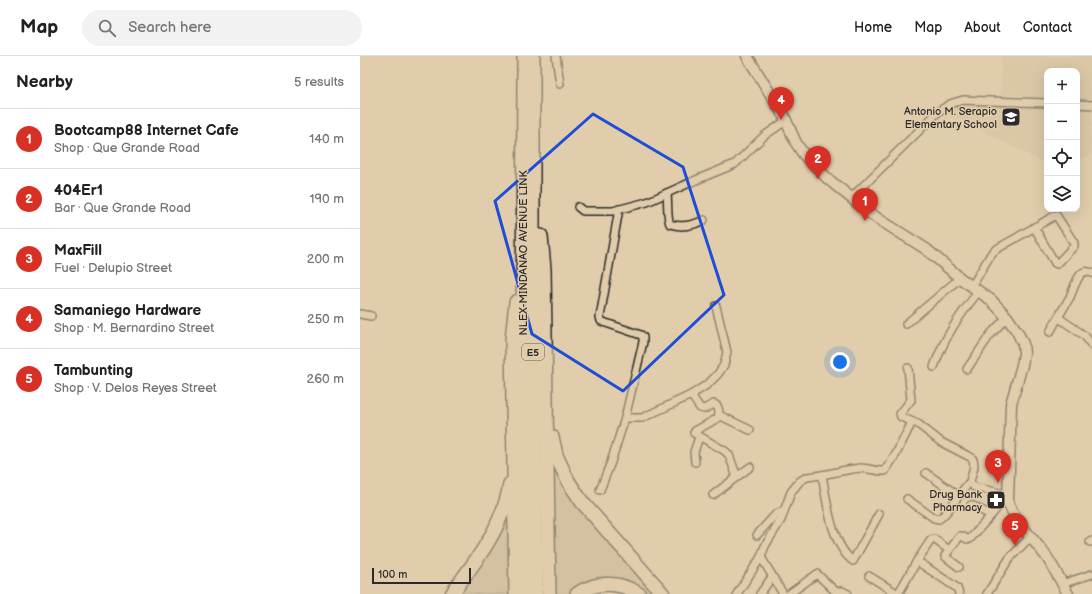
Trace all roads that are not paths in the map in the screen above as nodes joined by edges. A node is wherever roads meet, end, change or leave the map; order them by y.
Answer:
1 (524, 56) edge
2 (533, 56) edge
3 (556, 56) edge
4 (747, 56) edge
5 (560, 84) dead end
6 (1044, 103) edge
7 (1080, 104) edge
8 (1092, 105) edge
9 (787, 120) junction
10 (533, 161) junction
11 (667, 194) junction
12 (851, 198) junction
13 (578, 207) dead end
14 (619, 209) junction
15 (704, 220) dead end
16 (1034, 227) junction
17 (523, 241) junction
18 (1092, 273) edge
19 (960, 278) junction
20 (976, 289) junction
21 (716, 306) dead end
22 (360, 314) edge
23 (371, 316) dead end
24 (1007, 317) junction
25 (1059, 318) junction
26 (906, 324) dead end
27 (1050, 332) dead end
28 (1092, 346) edge
29 (934, 367) dead end
30 (908, 368) dead end
31 (545, 369) junction
32 (967, 369) dead end
33 (691, 395) junction
34 (719, 415) junction
35 (625, 418) junction
36 (912, 422) junction
37 (750, 430) dead end
38 (699, 437) junction
39 (514, 441) junction
40 (695, 462) dead end
41 (750, 467) dead end
42 (926, 473) dead end
43 (822, 475) junction
44 (737, 477) junction
45 (970, 482) junction
46 (600, 490) dead end
47 (713, 496) dead end
48 (959, 496) junction
49 (1008, 498) junction
50 (907, 499) dead end
51 (971, 505) dead end
52 (784, 511) junction
53 (879, 514) dead end
54 (991, 515) junction
55 (758, 535) dead end
56 (1030, 537) junction
57 (949, 550) junction
58 (762, 558) junction
59 (917, 560) junction
60 (958, 567) dead end
61 (1092, 574) edge
62 (772, 576) junction
63 (869, 576) dead end
64 (1062, 584) junction
65 (835, 593) edge
66 (452, 594) edge
67 (516, 594) edge
68 (527, 594) edge
69 (536, 594) edge
70 (549, 594) edge
71 (577, 594) edge
72 (639, 594) edge
73 (663, 594) edge
74 (737, 594) edge
75 (760, 594) edge
76 (783, 594) edge
77 (789, 594) edge
78 (848, 594) edge
79 (898, 594) edge
80 (958, 594) edge
81 (987, 594) edge
82 (1068, 594) edge

1 - 17 highway, NLEX-MINDANAO AVENUE LINK / E5
2 - 10 highway, NLEX-MINDANAO AVENUE LINK / E5
3 - 5 street
4 - 9 main road
6 - 12 street
7 - 8 street
9 - 11 street
9 - 12 main road
10 - 31 highway
10 - 69 highway, NLEX-MINDANAO AVENUE LINK / E5
11 - 14 street
11 - 15 street
12 - 19 main road
13 - 14 street
14 - 35 street
16 - 16 street
16 - 20 street
17 - 39 highway
17 - 68 highway, NLEX-MINDANAO AVENUE LINK / E5
18 - 25 street
19 - 20 main road
19 - 26 street
20 - 24 main road
20 - 29 street
21 - 33 street
22 - 23 street
24 - 32 street
24 - 49 main road
25 - 27 street
25 - 28 street
30 - 36 street
31 - 70 highway
31 - 73 highway
33 - 34 street
33 - 35 street
34 - 37 street
34 - 38 street
35 - 46 street
36 - 43 street
36 - 45 street
38 - 40 street
38 - 44 street
39 - 66 highway
39 - 67 highway
41 - 44 street
42 - 48 street
43 - 52 street
43 - 53 street
44 - 47 street
45 - 48 street
45 - 49 street
48 - 50 street
49 - 54 street
49 - 56 main road
51 - 54 street
52 - 55 street
52 - 58 street
54 - 57 street
56 - 64 main road
56 - 81 street
57 - 59 street
57 - 60 street
58 - 62 street
58 - 74 street
59 - 79 street
59 - 80 street
61 - 64 street
62 - 75 street
62 - 76 street
63 - 79 street
64 - 82 main road
65 - 77 street
65 - 78 street
71 - 72 highway

